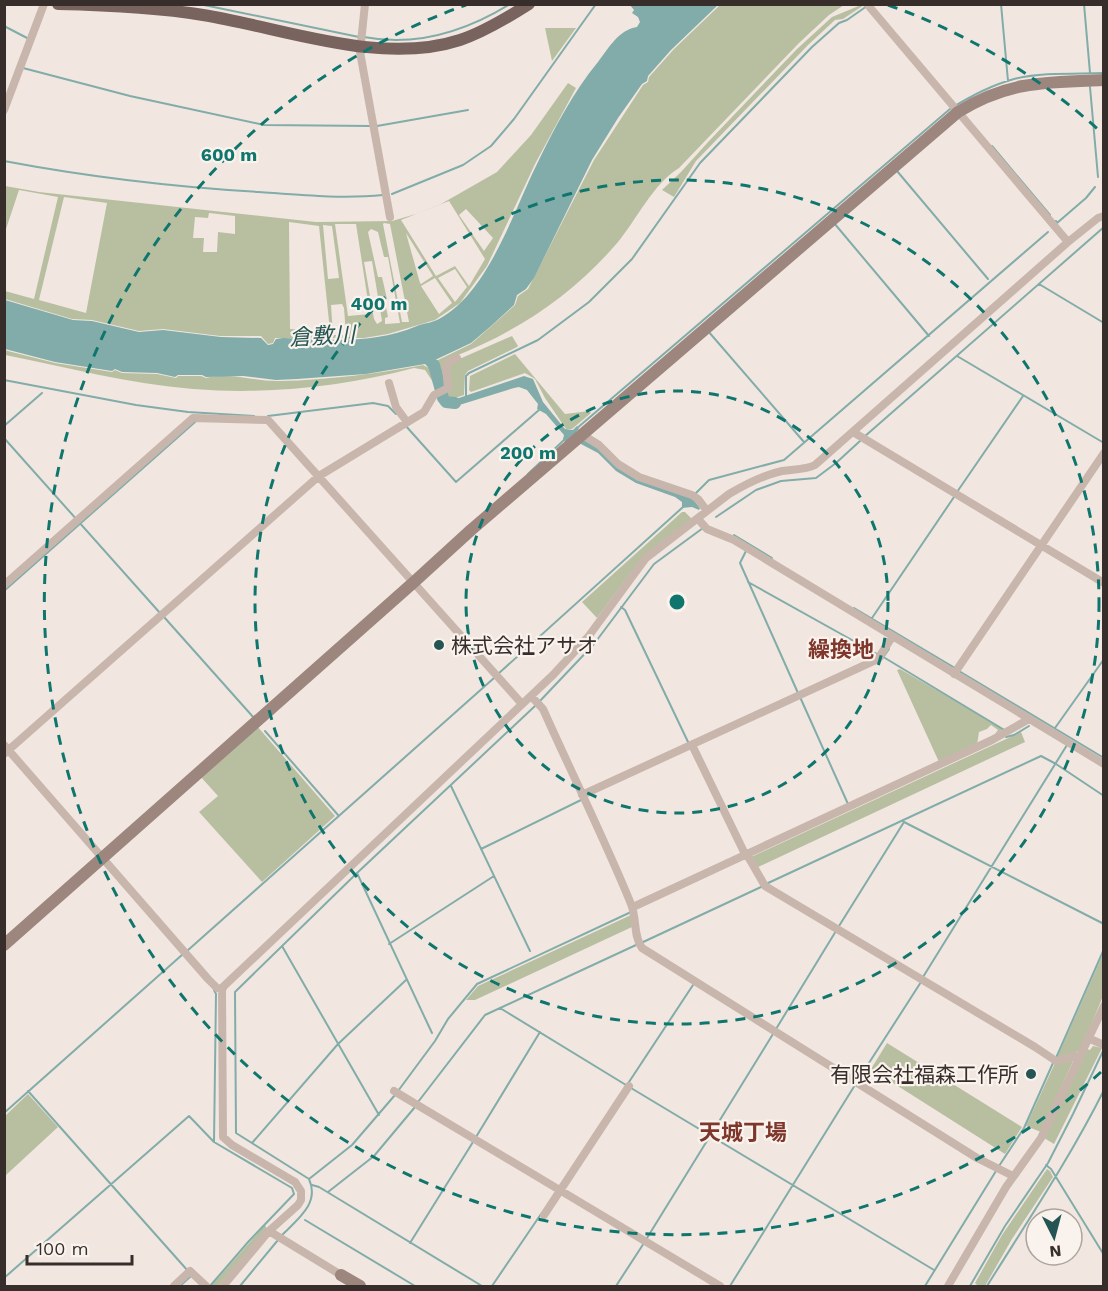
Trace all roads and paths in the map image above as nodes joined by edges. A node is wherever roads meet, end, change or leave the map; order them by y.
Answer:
1 (44, 4) edge
2 (58, 4) edge
3 (365, 4) edge
4 (529, 4) edge
5 (868, 6) edge
6 (361, 40) junction
7 (1104, 80) edge
8 (954, 109) junction
9 (4, 110) edge
10 (1104, 216) edge
11 (390, 217) dead end
12 (1068, 242) junction
13 (457, 358) dead end
14 (389, 383) dead end
15 (405, 424) junction
16 (853, 432) junction
17 (578, 437) junction
18 (1104, 453) edge
19 (319, 476) junction
20 (707, 511) junction
21 (703, 524) junction
22 (1041, 544) junction
23 (411, 579) junction
24 (1104, 583) edge
25 (4, 585) edge
26 (894, 638) junction
27 (956, 671) junction
28 (536, 701) junction
29 (522, 704) junction
30 (1029, 719) junction
31 (692, 746) junction
32 (8, 751) edge
33 (1104, 764) edge
34 (584, 796) junction
35 (101, 854) junction
36 (747, 855) junction
37 (634, 908) junction
38 (4, 945) edge
39 (222, 989) junction
40 (1104, 1006) edge
41 (1088, 1038) junction
42 (1103, 1045) edge
43 (1080, 1057) junction
44 (629, 1086) dead end
45 (396, 1092) dead end
46 (1013, 1176) junction
47 (560, 1190) junction
48 (544, 1215) dead end
49 (269, 1231) junction
50 (341, 1275) joint
51 (174, 1287) edge
52 (206, 1287) edge
53 (222, 1287) edge
54 (360, 1287) edge
55 (720, 1287) edge
56 (948, 1287) edge

1 - 9 street
2 - 6 main road
3 - 6 street
4 - 6 main road
5 - 8 street
6 - 11 street
7 - 8 street
8 - 12 street
8 - 17 street
10 - 12 street
12 - 16 street
13 - 15 street
14 - 15 street
15 - 19 street
16 - 20 street
16 - 22 street
17 - 20 street
17 - 23 street
18 - 22 street
19 - 23 street
19 - 25 street
19 - 32 street
20 - 21 street
21 - 26 street
21 - 28 street
22 - 24 street
22 - 27 street
23 - 29 street
23 - 35 street
26 - 27 street
26 - 31 street
27 - 30 street
28 - 29 street
28 - 34 street
29 - 39 street
30 - 33 street
30 - 36 street
31 - 34 street
31 - 36 street
32 - 35 street
34 - 37 street
35 - 38 street
35 - 39 street
36 - 37 street
36 - 43 street
37 - 46 street
39 - 49 street
40 - 41 street
41 - 42 street
41 - 43 street
43 - 46 street
44 - 47 street
45 - 47 street
46 - 56 street
47 - 48 street
47 - 55 street
49 - 50 street
49 - 53 street
50 - 54 street
51 - 52 street

